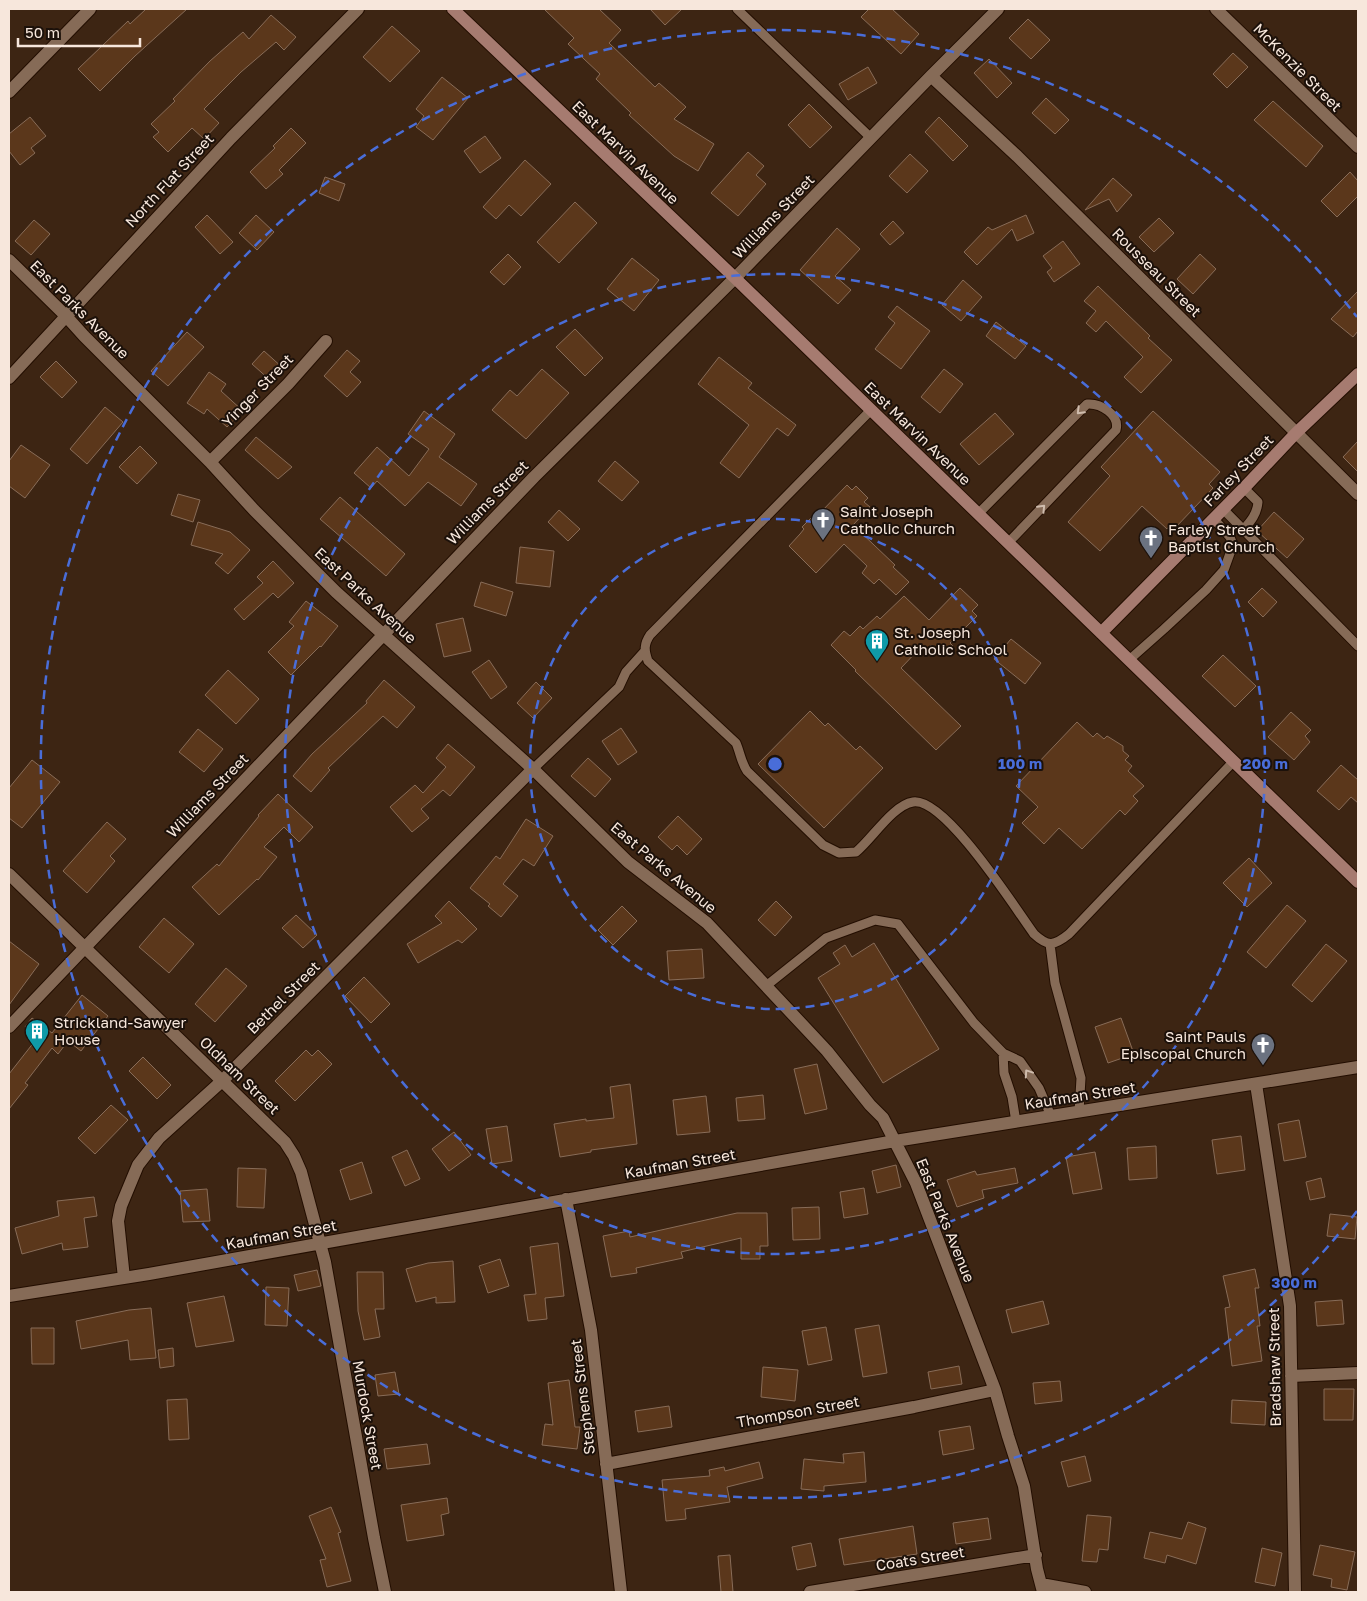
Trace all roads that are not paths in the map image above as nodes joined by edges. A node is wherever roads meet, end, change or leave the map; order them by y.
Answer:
1 (90, 9) edge
2 (358, 9) edge
3 (453, 9) edge
4 (737, 9) edge
5 (998, 9) edge
6 (1216, 9) edge
7 (931, 76) junction
8 (9, 92) edge
9 (871, 138) junction
10 (1358, 147) edge
11 (9, 260) edge
12 (736, 278) junction
13 (66, 316) junction
14 (326, 341) dead end
15 (1358, 374) edge
16 (9, 378) edge
17 (871, 410) junction
18 (1296, 433) junction
19 (210, 462) junction
20 (1244, 488) junction
21 (1358, 494) edge
22 (1218, 513) junction
23 (978, 514) junction
24 (1243, 530) junction
25 (1008, 543) junction
26 (1101, 633) junction
27 (383, 634) junction
28 (1358, 646) edge
29 (644, 652) junction
30 (1129, 660) junction
31 (1234, 761) junction
32 (533, 770) junction
33 (9, 874) edge
34 (1358, 882) edge
35 (1050, 944) junction
36 (86, 948) junction
37 (766, 986) junction
38 (9, 1027) edge
39 (1003, 1053) junction
40 (1358, 1067) edge
41 (222, 1081) junction
42 (1256, 1084) junction
43 (1079, 1112) junction
44 (1051, 1116) junction
45 (1016, 1122) junction
46 (895, 1141) junction
47 (566, 1199) junction
48 (320, 1243) junction
49 (124, 1278) junction
50 (9, 1296) edge
51 (1358, 1373) edge
52 (1291, 1376) junction
53 (995, 1390) junction
54 (606, 1464) junction
55 (1036, 1555) junction
56 (1042, 1588) edge
57 (385, 1592) edge
58 (621, 1592) edge
59 (810, 1592) edge
60 (1085, 1592) edge
61 (1295, 1592) edge

1 - 8 street
2 - 13 street, North Flat Street
3 - 12 main road, East Marvin Avenue
4 - 9 lane
5 - 7 street, Williams Street
6 - 10 street, McKenzie Street
7 - 9 street, Williams Street
7 - 18 street, Rousseau Street
9 - 12 street, Williams Street
11 - 13 street, East Parks Avenue
12 - 17 main road, East Marvin Avenue
12 - 27 street, Williams Street
13 - 16 street, North Flat Street
13 - 19 street, East Parks Avenue
14 - 19 street, Yinger Street
15 - 18 main road, Farley Street
17 - 23 main road, East Marvin Avenue
17 - 29 lane
18 - 20 main road, Farley Street
18 - 21 street, Rousseau Street
19 - 27 street, East Parks Avenue
20 - 22 main road, Farley Street
20 - 24 lane
22 - 24 lane
22 - 26 main road, Farley Street
22 - 30 lane
23 - 25 main road, East Marvin Avenue
25 -> 23 lane
24 - 28 lane
25 - 26 main road, East Marvin Avenue
26 - 30 main road, East Marvin Avenue
27 - 32 street, East Parks Avenue
27 - 36 street, Williams Street
29 - 32 lane
29 - 35 lane
30 - 31 main road, East Marvin Avenue
31 - 34 main road, East Marvin Avenue
31 - 35 lane
32 - 37 street, East Parks Avenue
32 - 41 street, Bethel Street
33 - 36 street, Oldham Street
35 - 43 lane
36 - 38 street, Williams Street
36 - 41 street, Oldham Street
37 - 39 lane
37 - 46 street, East Parks Avenue
44 -> 39 lane
39 - 45 lane
40 - 42 street, Kaufman Street
41 - 48 street, Oldham Street
41 - 49 street, Bethel Street
42 - 43 street, Kaufman Street
42 - 52 street, Bradshaw Street
43 - 44 street, Kaufman Street
44 - 45 street, Kaufman Street
45 - 46 street, Kaufman Street
46 - 47 street, Kaufman Street
46 - 53 street, East Parks Avenue
47 - 48 street, Kaufman Street
47 - 54 street, Stephens Street
48 - 49 street, Kaufman Street
48 - 57 street, Murdock Street
49 - 50 street, Kaufman Street
51 - 52 street
52 - 61 street, Bradshaw Street
53 - 54 street, Thompson Street
53 - 55 street, East Parks Avenue
54 - 58 street, Stephens Street
55 - 56 street, East Parks Avenue
55 - 59 street, Coats Street
56 - 60 street

